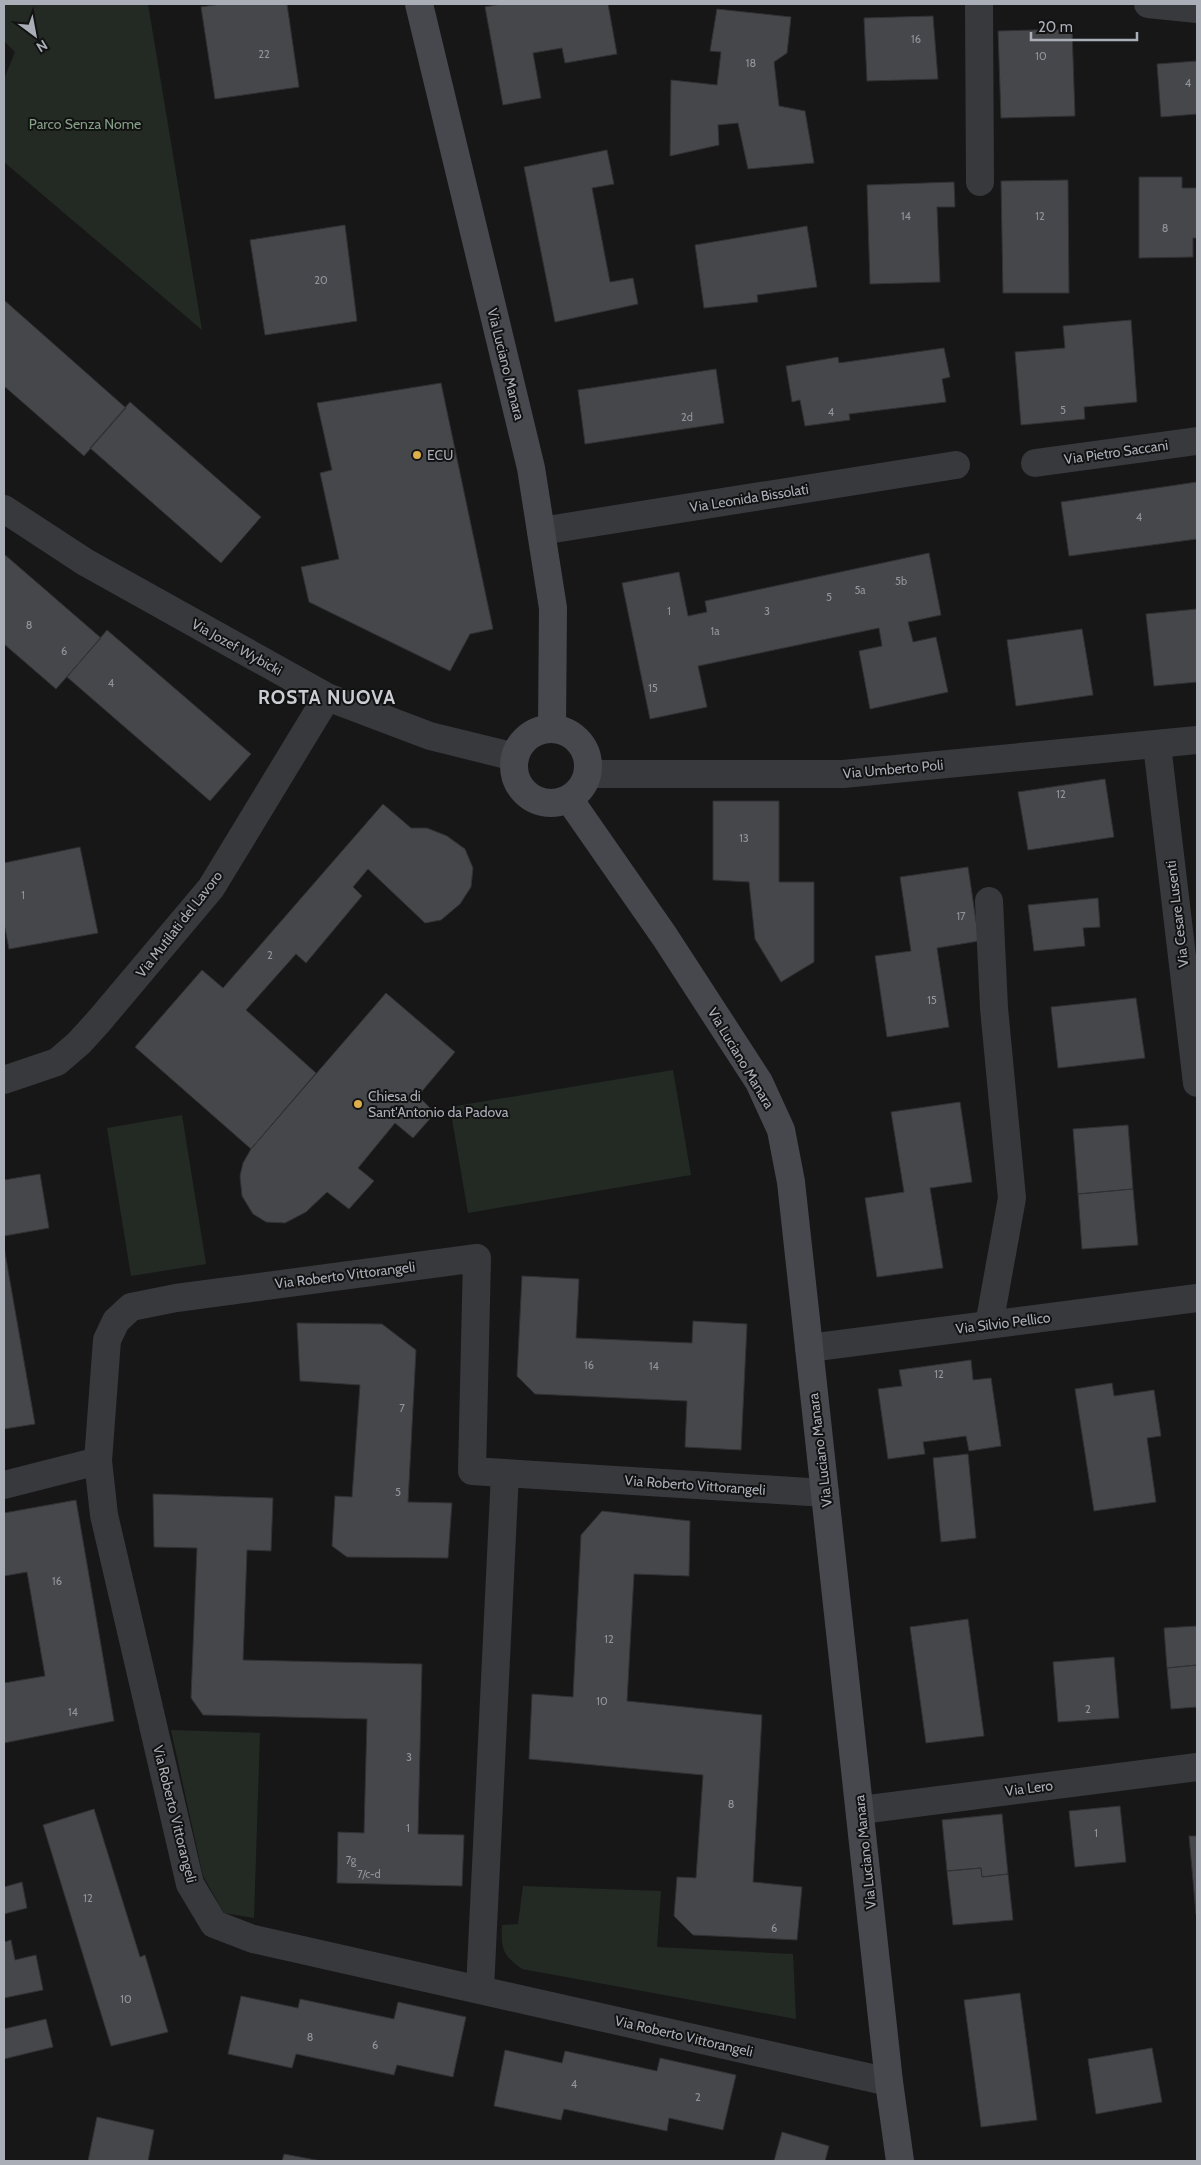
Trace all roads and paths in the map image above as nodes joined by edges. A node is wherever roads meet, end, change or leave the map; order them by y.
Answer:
1 (419, 4) edge
2 (979, 4) edge
3 (1148, 4) edge
4 (1197, 9) edge
5 (980, 182) dead end
6 (1197, 441) edge
7 (1035, 463) dead end
8 (956, 465) dead end
9 (4, 509) edge
10 (541, 531) junction
11 (327, 697) junction
12 (552, 729) junction
13 (1197, 740) edge
14 (1157, 745) junction
15 (515, 757) junction
16 (588, 774) junction
17 (569, 799) junction
18 (990, 901) dead end
19 (4, 1080) edge
20 (1197, 1083) edge
21 (1197, 1298) edge
22 (989, 1325) junction
23 (809, 1348) junction
24 (98, 1461) junction
25 (505, 1473) junction
26 (4, 1485) edge
27 (826, 1493) junction
28 (1197, 1767) edge
29 (861, 1810) junction
30 (480, 1989) junction
31 (889, 2082) junction
32 (900, 2161) edge

1 - 10 street, Via Luciano Manara
2 - 5 street
3 - 4 street
6 - 7 street, Via Pietro Saccani
8 - 10 street, Via Leonida Bissolati
9 - 11 street, Via Jozef Wybicki
10 - 12 street, Via Luciano Manara
11 - 15 street, Via Jozef Wybicki
11 - 19 street, Via Mutilati del Lavoro
12 - 15 street
12 - 16 street
13 - 14 street, Via Umberto Poli
14 - 16 street, Via Umberto Poli
14 - 20 street, Via Cesare Lusenti
15 - 17 street
16 - 17 street
17 - 23 street, Via Luciano Manara
18 - 22 street
21 - 22 street, Via Silvio Pellico
22 - 23 street, Via Silvio Pellico
23 - 27 street, Via Luciano Manara
24 - 25 street, Via Roberto Vittorangeli
24 - 26 street
24 - 30 street, Via Roberto Vittorangeli
25 - 27 street, Via Roberto Vittorangeli
25 - 30 street
27 - 29 street, Via Luciano Manara
28 - 29 street, Via Lero
29 - 31 street, Via Luciano Manara
30 - 31 street, Via Roberto Vittorangeli
31 - 32 street, Via Luciano Manara

